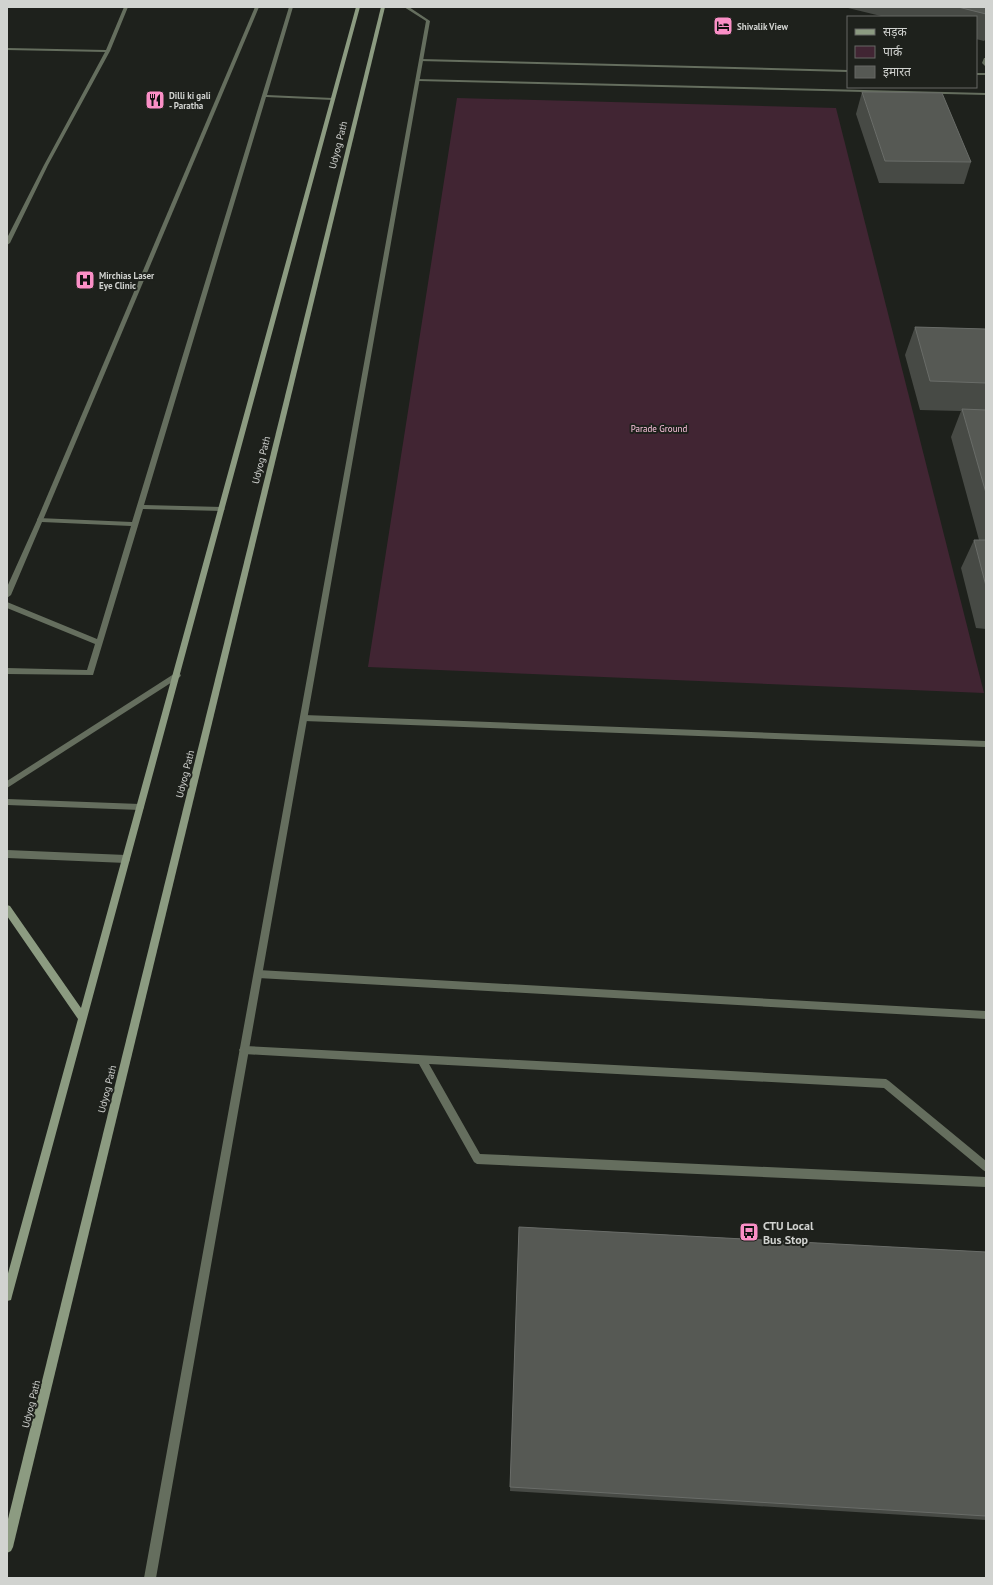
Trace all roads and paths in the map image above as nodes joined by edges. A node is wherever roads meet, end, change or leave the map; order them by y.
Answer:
1 (126, 7) edge
2 (257, 7) edge
3 (291, 7) edge
4 (358, 7) edge
5 (383, 7) edge
6 (406, 7) edge
7 (7, 49) edge
8 (108, 51) junction
9 (986, 59) edge
10 (421, 60) junction
11 (986, 66) edge
12 (847, 71) edge
13 (418, 80) junction
14 (986, 94) edge
15 (264, 96) junction
16 (333, 99) junction
17 (7, 243) edge
18 (140, 507) junction
19 (222, 508) junction
20 (40, 520) junction
21 (135, 524) junction
22 (7, 595) edge
23 (7, 605) edge
24 (99, 643) junction
25 (7, 671) edge
26 (177, 675) junction
27 (304, 718) junction
28 (986, 744) edge
29 (7, 785) edge
30 (7, 802) edge
31 (140, 807) junction
32 (7, 854) edge
33 (126, 859) junction
34 (7, 909) edge
35 (258, 974) junction
36 (986, 1015) edge
37 (83, 1019) junction
38 (244, 1050) junction
39 (421, 1059) junction
40 (986, 1167) edge
41 (986, 1182) edge
42 (7, 1296) edge
43 (7, 1547) edge
44 (150, 1578) edge

1 - 8 street
2 - 20 street
3 - 15 street
4 - 16 main road, Udyog Path
5 - 43 main road, Udyog Path
6 - 10 street
7 - 8 street
8 - 17 street
9 - 11 street
10 - 12 street
10 - 13 street
13 - 14 street
13 - 27 street
15 - 16 street
15 - 18 street
16 - 19 main road, Udyog Path
18 - 19 street
18 - 21 street
19 - 26 main road, Udyog Path
20 - 21 street
20 - 22 street
21 - 24 street
23 - 24 street
24 - 25 street
26 - 29 street
26 - 31 main road, Udyog Path
27 - 28 street
27 - 35 street
30 - 31 street
31 - 33 main road, Udyog Path
32 - 33 street
33 - 37 main road, Udyog Path
34 - 37 main road
35 - 36 street
35 - 38 street
37 - 42 main road, Udyog Path
38 - 39 street
38 - 44 street
39 - 40 street
39 - 41 street

